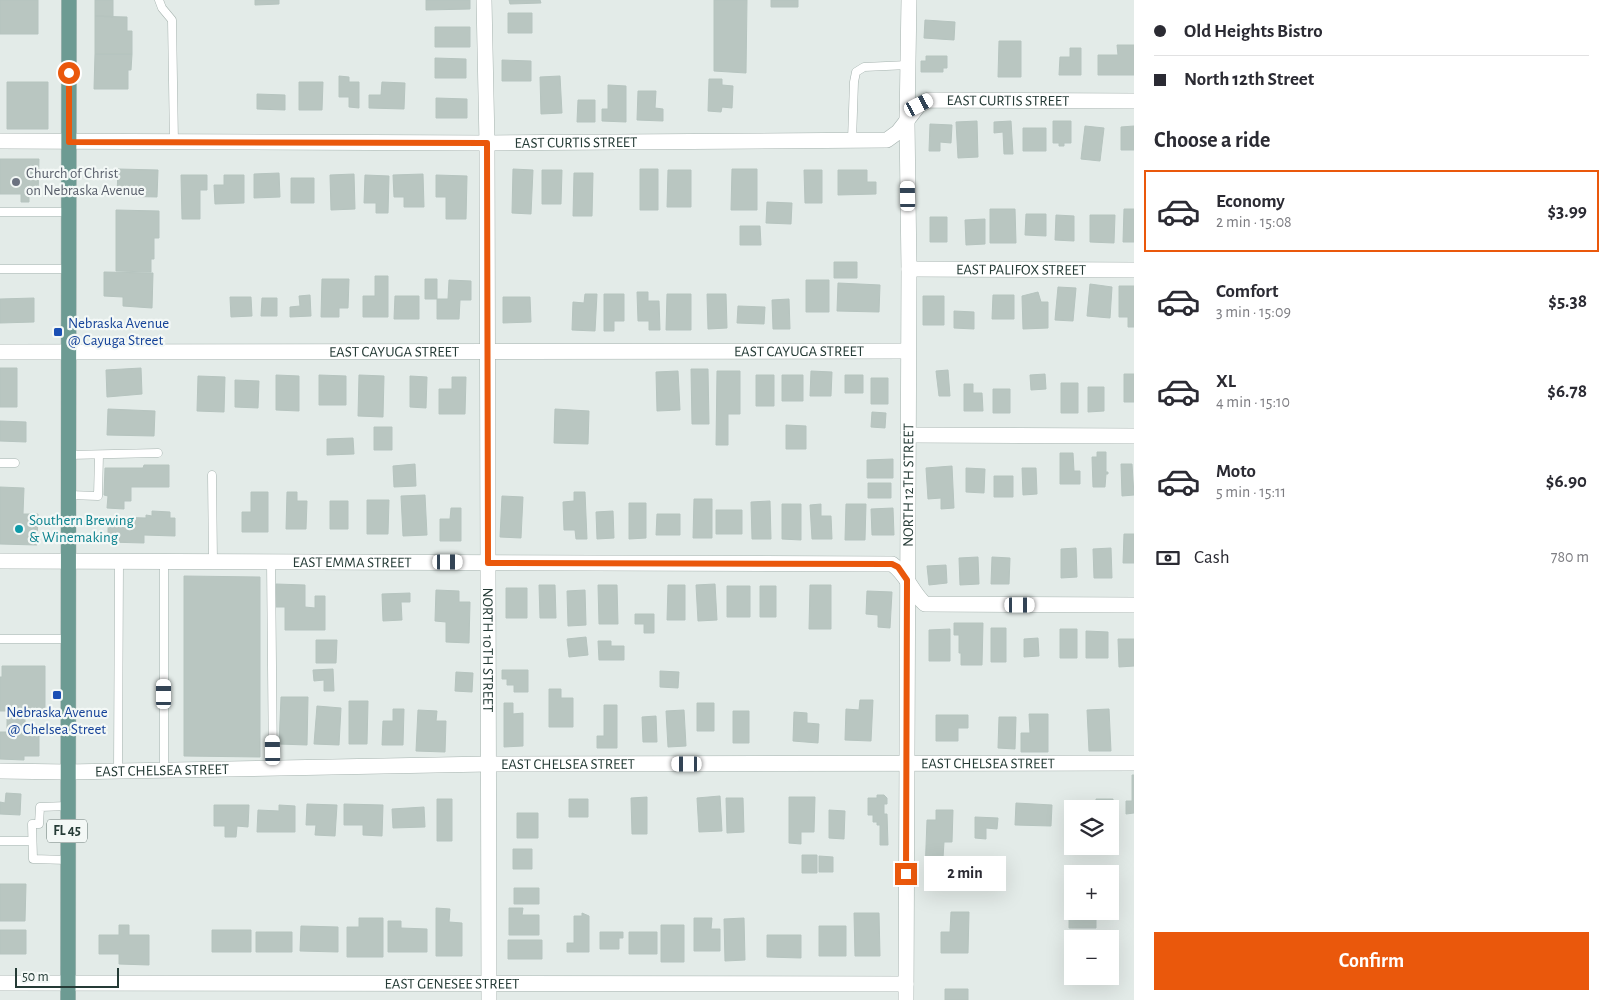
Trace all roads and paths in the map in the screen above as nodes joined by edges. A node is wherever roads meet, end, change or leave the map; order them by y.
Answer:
1 (69, 0) edge
2 (159, 0) edge
3 (484, 0) edge
4 (908, 0) edge
5 (908, 65) junction
6 (1134, 101) edge
7 (907, 122) junction
8 (852, 140) junction
9 (0, 141) edge
10 (69, 142) junction
11 (174, 142) junction
12 (487, 143) junction
13 (0, 212) edge
14 (69, 212) junction
15 (909, 268) junction
16 (0, 269) edge
17 (69, 269) junction
18 (1134, 270) edge
19 (908, 351) junction
20 (0, 352) edge
21 (486, 352) junction
22 (69, 353) junction
23 (908, 435) junction
24 (1134, 436) edge
25 (158, 454) dead end
26 (69, 455) junction
27 (99, 455) junction
28 (0, 463) edge
29 (15, 463) dead end
30 (212, 475) dead end
31 (69, 496) junction
32 (0, 561) edge
33 (69, 562) junction
34 (119, 562) junction
35 (164, 562) junction
36 (213, 562) junction
37 (270, 562) junction
38 (488, 563) junction
39 (907, 580) junction
40 (1134, 605) edge
41 (0, 639) edge
42 (68, 639) junction
43 (906, 763) junction
44 (1134, 763) edge
45 (488, 764) junction
46 (273, 769) junction
47 (164, 770) junction
48 (0, 771) edge
49 (118, 771) junction
50 (67, 772) junction
51 (67, 806) junction
52 (0, 841) edge
53 (32, 842) junction
54 (68, 860) junction
55 (0, 983) edge
56 (68, 984) junction
57 (488, 984) junction
58 (906, 984) junction
59 (68, 1000) edge
60 (489, 1000) edge
61 (906, 1000) edge

1 - 10 main road, FL 45
2 - 11 lane
3 - 12 street, NORTH 10TH STREET
4 - 5 street, NORTH 12TH STREET
5 - 7 street, NORTH 12TH STREET
5 - 8 lane
6 - 7 street, EAST CURTIS STREET
7 - 8 street, EAST CURTIS STREET
7 - 15 street, NORTH 12TH STREET
8 - 12 street, EAST CURTIS STREET
9 - 10 street, EAST CURTIS STREET
10 - 11 street, EAST CURTIS STREET
10 - 14 main road, FL 45
11 - 12 street, EAST CURTIS STREET
12 - 21 street, NORTH 10TH STREET
13 - 14 lane
14 - 17 main road, FL 45
15 - 18 street, EAST PALIFOX STREET
15 - 19 street, NORTH 12TH STREET
16 - 17 lane
17 - 22 main road, FL 45
19 - 21 street, EAST CAYUGA STREET
19 - 23 street, NORTH 12TH STREET
20 - 22 street, EAST CAYUGA STREET
21 - 22 street, EAST CAYUGA STREET
21 - 38 street, NORTH 10TH STREET
22 - 26 main road, FL 45
23 - 24 street
23 - 39 street, NORTH 12TH STREET
25 - 27 lane
26 - 27 lane
26 - 31 main road, FL 45
27 - 31 lane
28 - 29 lane
30 - 36 lane
31 - 33 main road, FL 45
32 - 33 street, EAST EMMA STREET
33 - 34 street, EAST EMMA STREET
33 - 42 main road, FL 45
34 - 35 street, EAST EMMA STREET
34 - 49 lane
35 - 36 street, EAST EMMA STREET
35 - 47 lane
36 - 37 street, EAST EMMA STREET
37 - 38 street, EAST EMMA STREET
37 - 46 lane
38 - 39 street, EAST EMMA STREET
38 - 45 street, NORTH 10TH STREET
39 - 40 street, EAST EMMA STREET
39 - 43 street, NORTH 12TH STREET
41 - 42 lane
42 - 50 main road, FL 45
43 - 44 street, EAST CHELSEA STREET
43 - 45 street, EAST CHELSEA STREET
43 - 58 street, NORTH 12TH STREET
45 - 46 street, EAST CHELSEA STREET
45 - 57 street, NORTH 10TH STREET
46 - 47 street, EAST CHELSEA STREET
47 - 49 street, EAST CHELSEA STREET
48 - 50 street, EAST CHELSEA STREET
49 - 50 street, EAST CHELSEA STREET
50 - 51 main road, FL 45
51 - 53 lane
51 - 54 main road, FL 45
52 - 53 lane
53 - 54 lane
54 - 56 main road, FL 45
55 - 56 street, EAST GENESEE STREET
56 - 57 street, EAST GENESEE STREET
56 - 59 main road, FL 45
57 - 58 street, EAST GENESEE STREET
57 - 60 street, NORTH 10TH STREET
58 - 61 street, NORTH 12TH STREET

